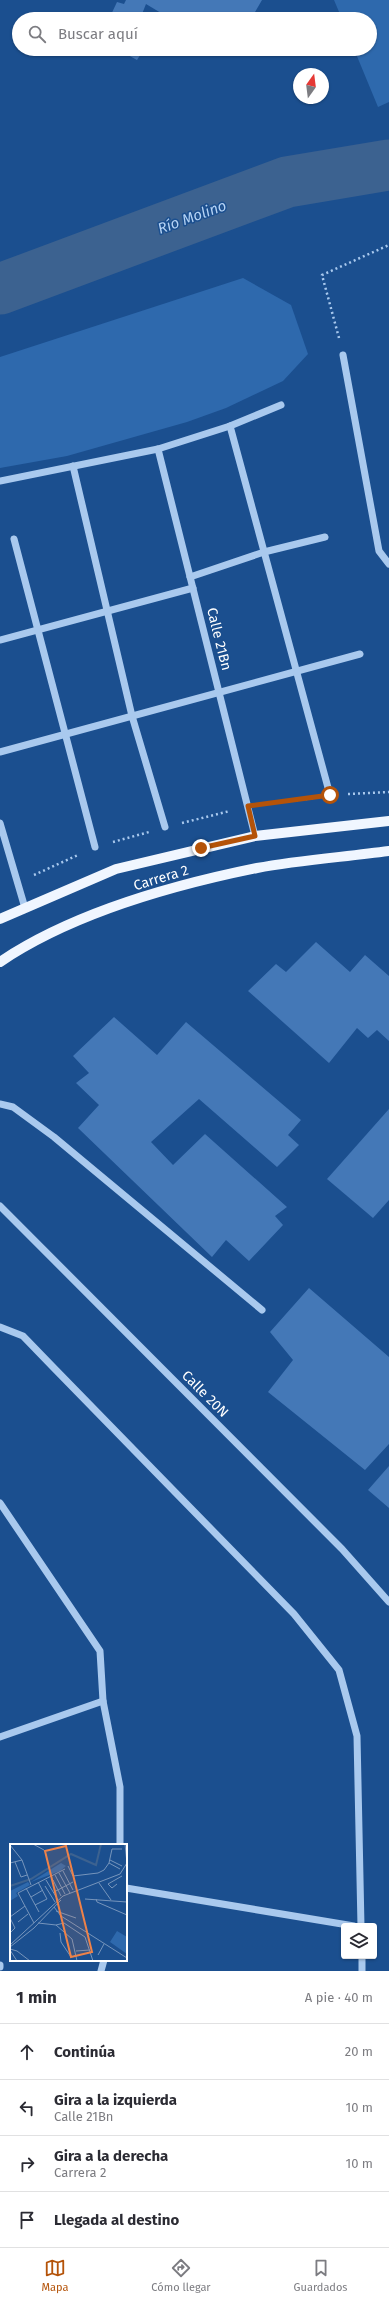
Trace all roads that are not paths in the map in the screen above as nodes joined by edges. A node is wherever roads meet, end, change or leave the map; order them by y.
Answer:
1 (343, 355) road end
2 (281, 404) dead end
3 (230, 426) junction
4 (158, 449) junction
5 (73, 466) junction
6 (0, 481) edge
7 (325, 537) dead end
8 (14, 539) dead end
9 (264, 552) junction
10 (389, 564) edge
11 (190, 577) junction
12 (193, 588) junction
13 (107, 611) junction
14 (38, 630) junction
15 (0, 640) edge
16 (360, 654) dead end
17 (296, 671) junction
18 (219, 692) junction
19 (132, 716) junction
20 (67, 734) junction
21 (0, 752) edge
22 (330, 795) road end
23 (389, 821) edge
24 (0, 823) edge
25 (165, 827) road end
26 (255, 836) junction
27 (95, 847) road end
28 (389, 851) edge
29 (25, 908) junction
30 (0, 919) edge
31 (0, 962) edge
32 (0, 1104) edge
33 (0, 1206) edge
34 (262, 1310) dead end
35 (0, 1327) edge
36 (0, 1503) edge
37 (389, 1602) edge
38 (103, 1701) junction
39 (0, 1737) edge
40 (120, 1844) edge
41 (127, 1888) edge
42 (361, 1923) edge
43 (341, 1924) edge
44 (362, 1959) edge
45 (104, 1961) edge
46 (101, 1971) edge
47 (362, 1971) edge

1 - 10 street
2 - 3 street
3 - 4 street
3 - 9 street
4 - 5 street
4 - 11 street, Calle 21Bn
5 - 6 street
5 - 13 street
7 - 9 street
8 - 14 street
9 - 11 street
9 - 17 street
11 - 12 street, Calle 21Bn
12 - 13 street
12 - 18 street, Calle 21Bn
13 - 14 street
13 - 19 street
14 - 15 street
14 - 20 street
16 - 17 street
17 - 18 street
17 - 22 street
18 - 19 street
18 - 26 street, Calle 21Bn
19 - 20 street
19 - 25 street
20 - 21 street
20 - 27 street
23 - 26 main road, Carrera 2
24 - 29 street
26 - 29 main road, Carrera 2
28 - 31 main road, Carrera 2
29 - 30 main road, Carrera 2
32 - 34 street
33 - 37 street, Calle 20N
35 - 42 street
36 - 38 street
38 - 39 street
38 - 40 street
41 - 43 street
44 - 47 street
45 - 46 street

